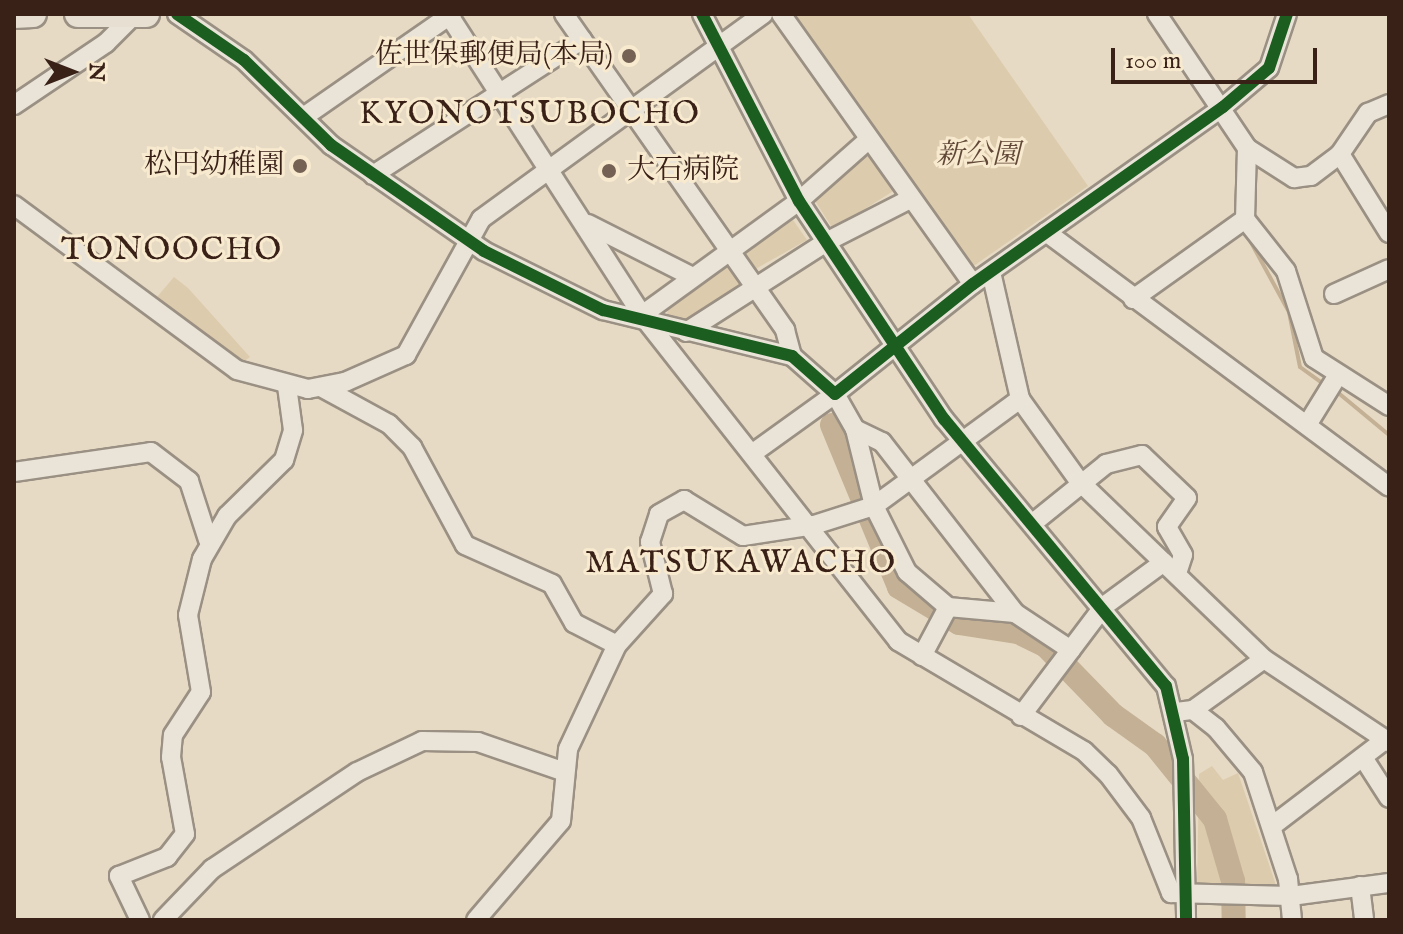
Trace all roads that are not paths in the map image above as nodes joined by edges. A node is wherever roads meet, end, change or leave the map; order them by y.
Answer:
1 (33, 14) edge
2 (78, 14) edge
3 (177, 14) edge
4 (564, 14) edge
5 (702, 14) edge
6 (763, 14) edge
7 (781, 14) edge
8 (1157, 14) edge
9 (1287, 14) edge
10 (14, 15) edge
11 (139, 15) edge
12 (450, 15) edge
13 (582, 40) junction
14 (713, 45) junction
15 (500, 92) junction
16 (1389, 104) edge
17 (14, 105) edge
18 (628, 107) junction
19 (1223, 107) junction
20 (305, 116) junction
21 (867, 141) junction
22 (1247, 148) junction
23 (1340, 154) junction
24 (551, 167) junction
25 (373, 175) junction
26 (910, 199) junction
27 (799, 201) junction
28 (14, 205) edge
29 (1245, 219) junction
30 (588, 224) junction
31 (1046, 232) junction
32 (1389, 233) edge
33 (470, 241) junction
34 (826, 242) junction
35 (726, 250) junction
36 (1389, 269) edge
37 (991, 272) junction
38 (689, 275) junction
39 (973, 284) junction
40 (754, 288) junction
41 (1334, 294) dead end
42 (1133, 299) junction
43 (645, 319) junction
44 (686, 332) junction
45 (898, 347) junction
46 (792, 356) junction
47 (1336, 378) junction
48 (287, 386) junction
49 (321, 387) junction
50 (835, 394) junction
51 (1020, 399) junction
52 (1389, 406) edge
53 (1307, 425) junction
54 (855, 429) junction
55 (964, 442) junction
56 (753, 453) junction
57 (14, 472) edge
58 (908, 484) junction
59 (1082, 485) junction
60 (1389, 487) edge
61 (874, 506) junction
62 (1033, 523) junction
63 (814, 525) junction
64 (208, 540) junction
65 (1171, 568) junction
66 (1104, 606) junction
67 (948, 607) junction
68 (1015, 613) junction
69 (617, 645) junction
70 (1071, 650) junction
71 (922, 656) junction
72 (1264, 659) junction
73 (1184, 711) junction
74 (1021, 716) junction
75 (1387, 741) edge
76 (1364, 759) junction
77 (565, 772) junction
78 (1389, 798) edge
79 (1272, 826) junction
80 (1389, 883) edge
81 (1360, 886) junction
82 (1185, 896) junction
83 (1291, 896) junction
84 (140, 920) edge
85 (163, 920) edge
86 (476, 920) edge
87 (1186, 920) edge
88 (1292, 920) edge
89 (1364, 920) edge

1 - 10 highway
2 - 11 highway
3 - 20 street
4 - 13 street
5 - 14 street
6 - 14 street
7 - 21 street
8 - 19 street
9 - 19 street
11 - 17 street
12 - 15 street
12 - 20 street
13 - 15 street
13 - 18 street
14 - 18 street
14 - 27 street
15 - 24 street
15 - 25 street
16 - 23 street
18 - 24 street
18 - 35 street
19 - 22 street
19 - 31 street
20 - 25 street
21 - 26 street
21 - 27 street
22 - 23 street
22 - 29 street
23 - 32 street
24 - 30 street
24 - 33 street
25 - 33 street
26 - 34 street
26 - 39 street
27 - 34 street
27 - 35 street
28 - 48 street
29 - 42 street
29 - 47 street
30 - 38 street
30 - 43 street
31 - 37 street
31 - 42 street
33 - 43 street
33 - 49 street
34 - 40 street
34 - 45 street
35 - 38 street
35 - 40 street
36 - 41 street
37 - 39 street
37 - 51 street
38 - 43 street
39 - 45 street
40 - 44 street
40 - 46 street
42 - 53 street
43 - 44 street
43 - 56 street
44 - 46 street
45 - 50 street
45 - 55 street
46 - 50 street
47 - 52 street
47 - 53 street
48 - 49 street
48 - 64 street
49 - 69 street
50 - 54 street
50 - 56 street
51 - 55 street
51 - 59 street
53 - 60 street
54 - 58 street
54 - 61 street
55 - 58 street
55 - 62 street
56 - 63 street
57 - 64 street
58 - 61 street
58 - 68 street
59 - 62 street
59 - 65 street
59 - 65 street
61 - 63 street
61 - 67 street
62 - 66 street
63 - 69 street
63 - 71 street
64 - 84 street
65 - 66 street
65 - 72 street
66 - 70 street
66 - 73 street
67 - 68 street
67 - 71 street
68 - 70 street
69 - 77 street
70 - 74 street
71 - 74 street
72 - 73 street
72 - 75 street
73 - 79 street
73 - 82 street
74 - 82 street
75 - 76 street
76 - 78 street
76 - 79 street
77 - 85 street
77 - 86 street
79 - 83 street
80 - 81 street
81 - 83 street
81 - 89 street
82 - 83 street
82 - 87 street
83 - 88 street

